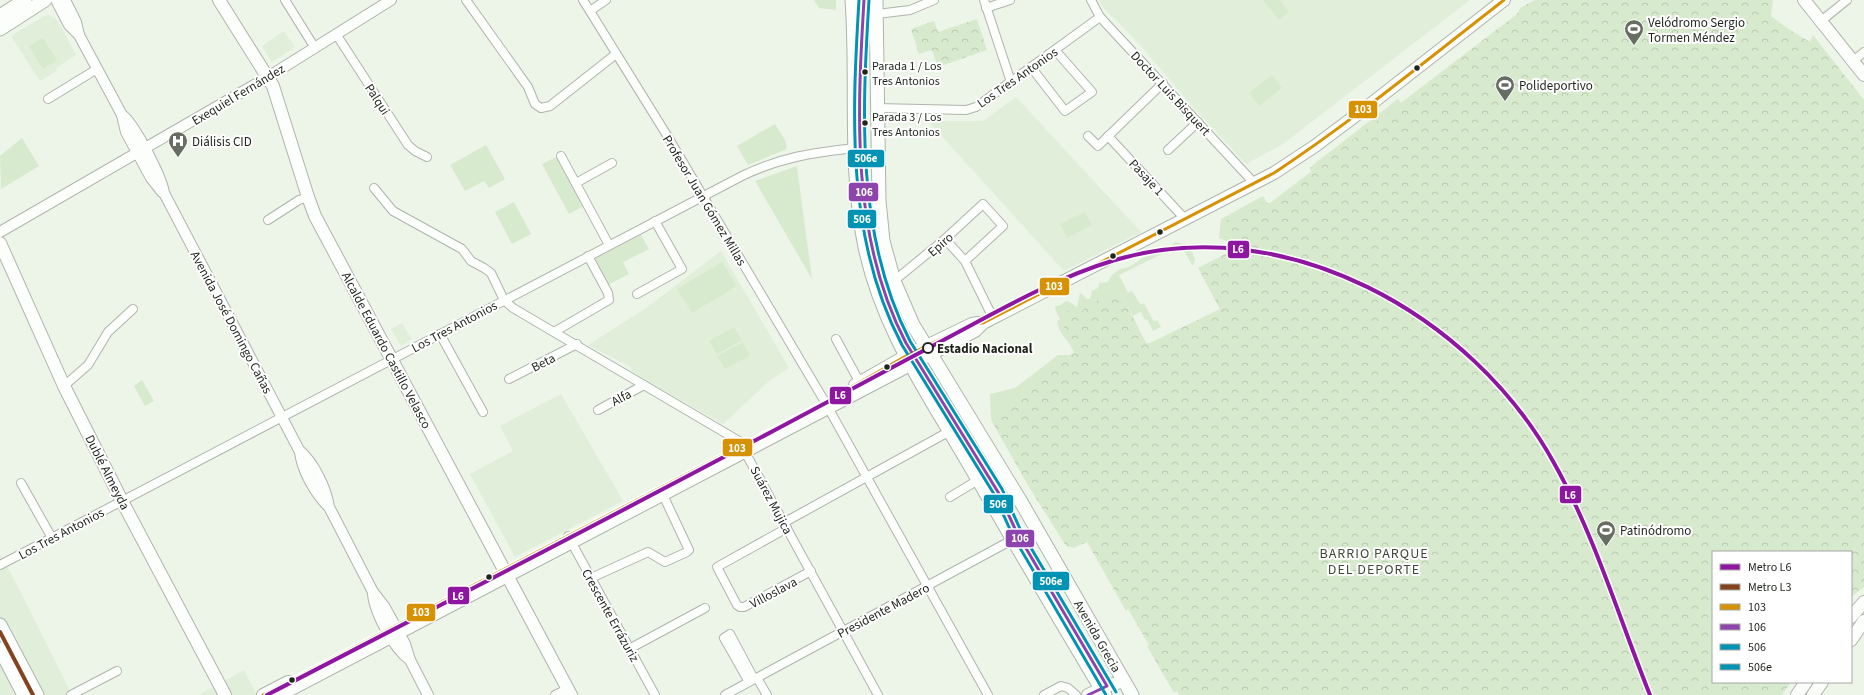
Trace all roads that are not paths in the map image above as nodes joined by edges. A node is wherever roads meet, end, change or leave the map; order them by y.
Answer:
1 (25, 0) edge
2 (45, 0) edge
3 (56, 0) edge
4 (65, 0) edge
5 (219, 0) edge
6 (285, 0) edge
7 (466, 0) edge
8 (583, 0) edge
9 (606, 0) edge
10 (852, 0) edge
11 (876, 0) edge
12 (934, 0) edge
13 (1010, 0) edge
14 (1091, 0) edge
15 (1504, 0) edge
16 (1804, 0) edge
17 (1847, 0) edge
18 (386, 1) edge
19 (985, 4) edge
20 (590, 11) junction
21 (877, 14) junction
22 (0, 16) edge
23 (1100, 17) junction
24 (1821, 21) junction
25 (0, 29) edge
26 (336, 34) junction
27 (79, 35) junction
28 (316, 48) junction
29 (1055, 50) junction
30 (1864, 52) edge
31 (616, 54) junction
32 (1853, 61) junction
33 (1031, 67) junction
34 (97, 69) junction
35 (1864, 75) edge
36 (268, 77) junction
37 (1010, 82) junction
38 (1163, 83) junction
39 (48, 99) dead end
40 (876, 108) junction
41 (1198, 122) junction
42 (1088, 136) dead end
43 (1108, 136) junction
44 (854, 148) junction
45 (1168, 150) dead end
46 (141, 151) junction
47 (561, 156) dead end
48 (427, 157) dead end
49 (612, 163) dead end
50 (1254, 183) junction
51 (576, 184) junction
52 (374, 188) dead end
53 (703, 196) junction
54 (308, 197) junction
55 (1186, 219) junction
56 (268, 220) dead end
57 (655, 221) junction
58 (0, 232) edge
59 (945, 239) junction
60 (0, 243) edge
61 (610, 245) junction
62 (588, 256) junction
63 (965, 262) junction
64 (894, 281) junction
65 (637, 294) dead end
66 (504, 300) junction
67 (133, 309) dead end
68 (988, 320) junction
69 (554, 332) junction
70 (440, 334) junction
71 (836, 339) dead end
72 (577, 344) junction
73 (929, 350) junction
74 (392, 359) junction
75 (908, 361) junction
76 (509, 379) dead end
77 (860, 383) junction
78 (644, 385) junction
79 (64, 386) junction
80 (827, 405) junction
81 (598, 410) dead end
82 (483, 412) dead end
83 (282, 417) junction
84 (950, 431) junction
85 (745, 448) junction
86 (867, 477) junction
87 (978, 480) junction
88 (21, 483) dead end
89 (663, 495) junction
90 (950, 497) dead end
91 (122, 501) junction
92 (786, 525) junction
93 (52, 538) junction
94 (570, 539) junction
95 (1012, 540) junction
96 (0, 565) edge
97 (811, 571) junction
98 (505, 572) junction
99 (591, 578) junction
100 (927, 586) junction
101 (1862, 607) edge
102 (705, 608) dead end
103 (1852, 616) edge
104 (1864, 621) edge
105 (0, 625) edge
106 (393, 631) junction
107 (844, 631) junction
108 (1852, 639) edge
109 (0, 649) edge
110 (629, 649) junction
111 (7, 660) edge
112 (117, 671) dead end
113 (754, 680) junction
114 (1124, 681) junction
115 (1805, 683) edge
116 (1808, 683) edge
117 (1817, 689) edge
118 (569, 692) edge
119 (1103, 692) edge
120 (24, 695) edge
121 (37, 695) edge
122 (71, 695) edge
123 (225, 695) edge
124 (263, 695) edge
125 (280, 695) edge
126 (428, 695) edge
127 (555, 695) edge
128 (655, 695) edge
129 (725, 695) edge
130 (767, 695) edge
131 (878, 695) edge
132 (988, 695) edge
133 (1044, 695) edge
134 (1076, 695) edge
135 (1088, 695) edge
136 (1132, 695) edge
137 (1797, 695) edge

1 - 22 main road
2 - 25 main road
3 - 27 street, Avenida José Domingo Cañas
4 - 27 street, Avenida José Domingo Cañas
5 - 36 main road, Alcalde Eduardo Castillo Velasco
6 - 28 street
7 - 31 street
8 - 20 street, Profesor Juan Gómez Millas
9 - 20 street
10 - 44 main road, Avenida Grecia
11 - 21 main road, Avenida Grecia
12 - 21 street
13 - 19 street
14 - 23 street, Doctor Luis Bisquert
15 - 50 main road
16 - 24 main road
17 - 24 street
18 - 26 street, Exequiel Fernández
19 - 37 street
20 - 31 street, Profesor Juan Gómez Millas
21 - 40 main road, Avenida Grecia
23 - 29 street, Los Tres Antonios
23 - 38 street, Doctor Luis Bisquert
24 - 32 main road
26 - 28 street, Exequiel Fernández
26 - 48 street, Palqui
27 - 34 street, Avenida José Domingo Cañas
28 - 36 street, Exequiel Fernández
29 - 33 street, Los Tres Antonios
29 - 33 street
30 - 32 street
31 - 53 street, Profesor Juan Gómez Millas
32 - 35 main road
33 - 37 street, Los Tres Antonios
34 - 39 street
34 - 46 street, Avenida José Domingo Cañas
36 - 46 street, Exequiel Fernández
36 - 54 main road, Alcalde Eduardo Castillo Velasco
37 - 40 street, Los Tres Antonios
38 - 41 street, Doctor Luis Bisquert
38 - 43 street
40 - 64 main road, Avenida Grecia
41 - 45 street
41 - 50 street, Doctor Luis Bisquert
42 - 43 street
43 - 55 street, Pasaje 1
44 - 53 street, Los Tres Antonios
44 - 75 main road, Avenida Grecia
46 - 58 street, Exequiel Fernández
46 - 83 street, Avenida José Domingo Cañas
47 - 51 street
49 - 51 street
50 - 55 main road
51 - 61 street
52 - 66 street
53 - 57 street, Los Tres Antonios
53 - 80 street, Profesor Juan Gómez Millas
54 - 56 street
54 - 74 main road, Alcalde Eduardo Castillo Velasco
55 - 68 main road
57 - 61 street, Los Tres Antonios
57 - 65 street
59 - 63 street
59 - 63 street, Epiro
59 - 64 street, Epiro
60 - 79 main road, Dublé Almeyda
61 - 62 street, Los Tres Antonios
62 - 66 street, Los Tres Antonios
62 - 69 street
63 - 68 street
64 - 73 main road, Avenida Grecia
66 - 69 street, Suárez Mujica
66 - 70 street, Los Tres Antonios
67 - 79 street
68 - 73 main road
69 - 72 street, Suárez Mujica
70 - 74 street, Los Tres Antonios
70 - 82 street
71 - 77 street
72 - 76 street, Beta
72 - 78 street, Suárez Mujica
73 - 75 main road
73 - 114 main road, Avenida Grecia
74 - 83 street, Los Tres Antonios
74 - 98 main road, Alcalde Eduardo Castillo Velasco
75 - 77 main road
75 - 80 main road
75 - 84 main road, Avenida Grecia
77 - 80 main road
78 - 81 street, Alfa
78 - 85 street, Suárez Mujica
79 - 91 main road, Dublé Almeyda
80 - 85 main road
80 - 86 street, Profesor Juan Gómez Millas
83 - 91 street, Los Tres Antonios
83 - 106 street, Avenida José Domingo Cañas
84 - 86 street, Villoslava
84 - 87 main road, Avenida Grecia
85 - 89 main road
85 - 92 street, Suárez Mujica
85 - 94 main road
86 - 92 street, Villoslava
86 - 100 street, Profesor Juan Gómez Millas
87 - 90 street
87 - 95 main road, Avenida Grecia
88 - 93 street
89 - 94 main road
89 - 99 street
91 - 93 street, Los Tres Antonios
91 - 123 main road, Dublé Almeyda
92 - 97 street, Suárez Mujica
92 - 97 street, Villoslava
93 - 96 street, Los Tres Antonios
94 - 98 main road
94 - 99 street, Crescente Errázuriz
95 - 100 street, Presidente Madero
95 - 119 main road, Avenida Grecia
97 - 107 street, Suárez Mujica
98 - 106 main road
98 - 118 main road, Alcalde Eduardo Castillo Velasco
99 - 110 street, Crescente Errázuriz
100 - 107 street, Presidente Madero
100 - 132 street, Profesor Juan Gómez Millas
101 - 103 main road
102 - 110 street
104 - 108 main road
105 - 111 main road
106 - 124 main road
106 - 125 main road
106 - 126 street, Avenida José Domingo Cañas
107 - 113 street, Presidente Madero
107 - 131 street, Suárez Mujica
109 - 111 main road
110 - 128 street, Crescente Errázuriz
111 - 120 main road
111 - 121 main road
112 - 122 street
113 - 113 street
113 - 129 street, Presidente Madero
113 - 130 street
114 - 119 main road
114 - 136 main road, Avenida Grecia
115 - 137 main road
116 - 117 main road
118 - 127 street
119 - 135 main road
133 - 134 street

